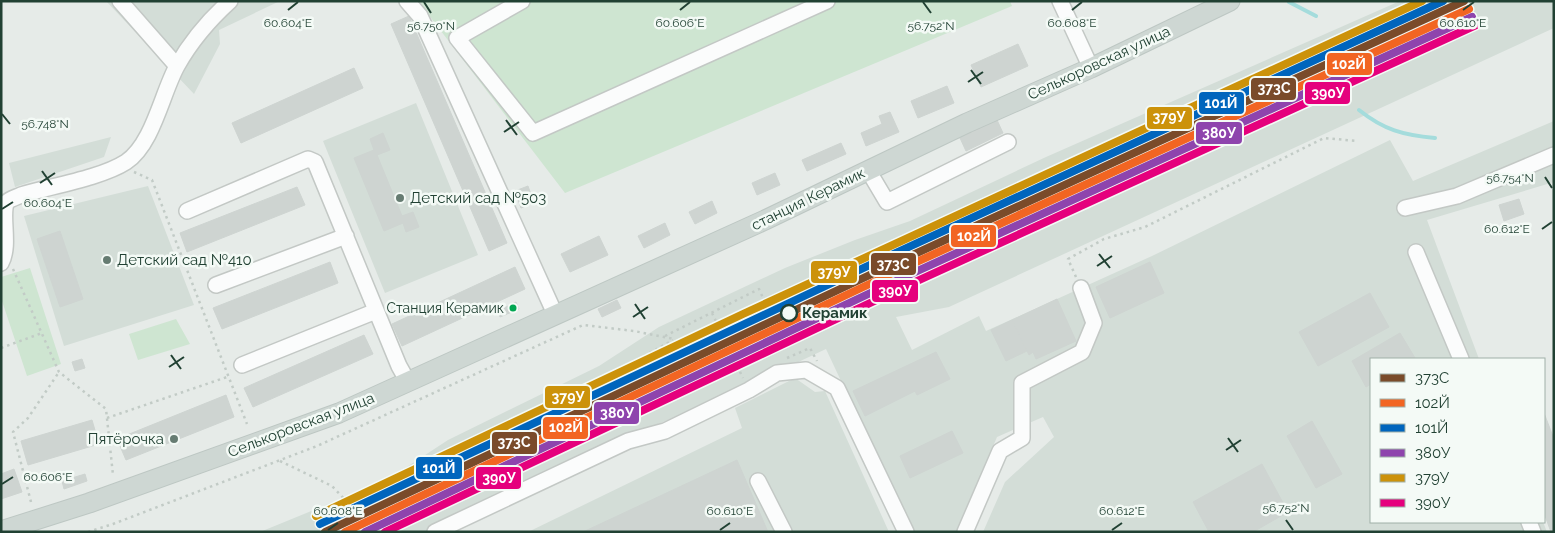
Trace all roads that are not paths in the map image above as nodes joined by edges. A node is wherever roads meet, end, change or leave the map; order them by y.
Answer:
1 (120, 1) edge
2 (230, 1) edge
3 (407, 1) edge
4 (522, 1) edge
5 (827, 1) edge
6 (1060, 1) edge
7 (1230, 1) edge
8 (177, 66) junction
9 (1092, 68) junction
10 (967, 123) joint
11 (1008, 142) dead end
12 (1554, 155) edge
13 (868, 170) junction
14 (1405, 208) dead end
15 (187, 211) dead end
16 (346, 236) junction
17 (1416, 252) dead end
18 (4, 258) edge
19 (647, 274) joint
20 (216, 285) dead end
21 (1081, 288) road end
22 (376, 311) junction
23 (555, 314) junction
24 (1461, 358) edge
25 (242, 366) dead end
26 (408, 382) junction
27 (758, 481) dead end
28 (1, 531) edge
29 (435, 532) edge
30 (784, 532) edge
31 (906, 532) edge
32 (965, 532) edge

1 - 8 street
2 - 8 street
3 - 23 street
4 - 5 street
6 - 9 street
7 - 9 main road, Селькоровская улица
8 - 18 street
9 - 10 main road, Селькоровская улица
10 - 13 main road, станция Керамик
11 - 13 street
12 - 14 street
13 - 19 main road, станция Керамик
15 - 16 street
16 - 20 street
16 - 22 street
17 - 24 street
19 - 23 main road, Селькоровская улица
21 - 32 street
22 - 25 street
22 - 26 street
23 - 26 main road, Селькоровская улица
26 - 28 main road, Селькоровская улица
27 - 30 street
29 - 31 street

